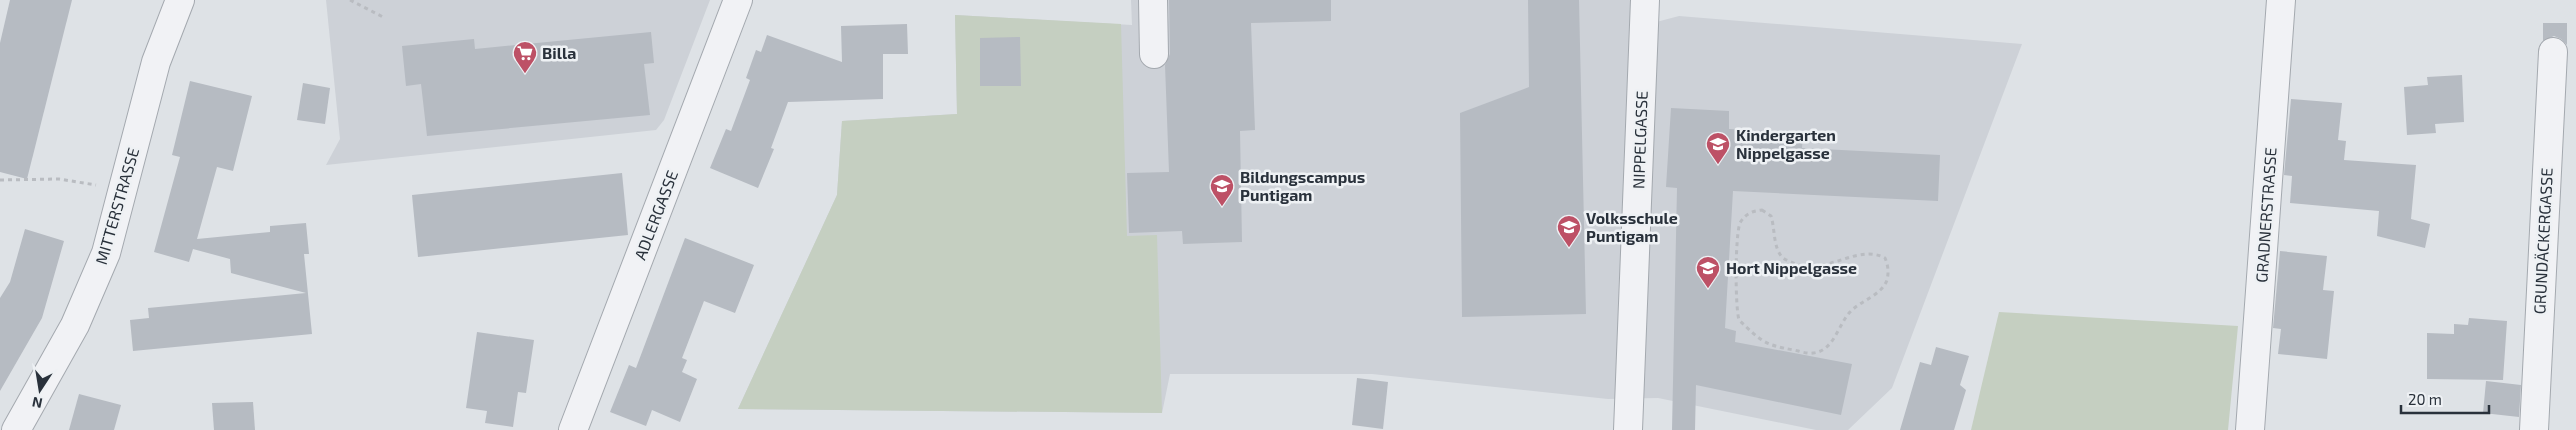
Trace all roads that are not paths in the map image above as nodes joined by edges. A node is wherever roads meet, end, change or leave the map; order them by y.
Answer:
1 (180, 0) edge
2 (738, 0) edge
3 (1153, 0) edge
4 (1645, 0) edge
5 (2281, 0) edge
6 (2552, 52) dead end
7 (1154, 54) dead end
8 (16, 430) edge
9 (573, 430) edge
10 (1628, 430) edge
11 (2250, 430) edge
12 (2534, 430) edge

1 - 8 street, MITTERSTRASSE
2 - 9 street, ADLERGASSE
3 - 7 street
4 - 10 street, NIPPELGASSE
5 - 11 street, GRADNERSTRASSE
6 - 12 street, GRUNDÄCKERGASSE

